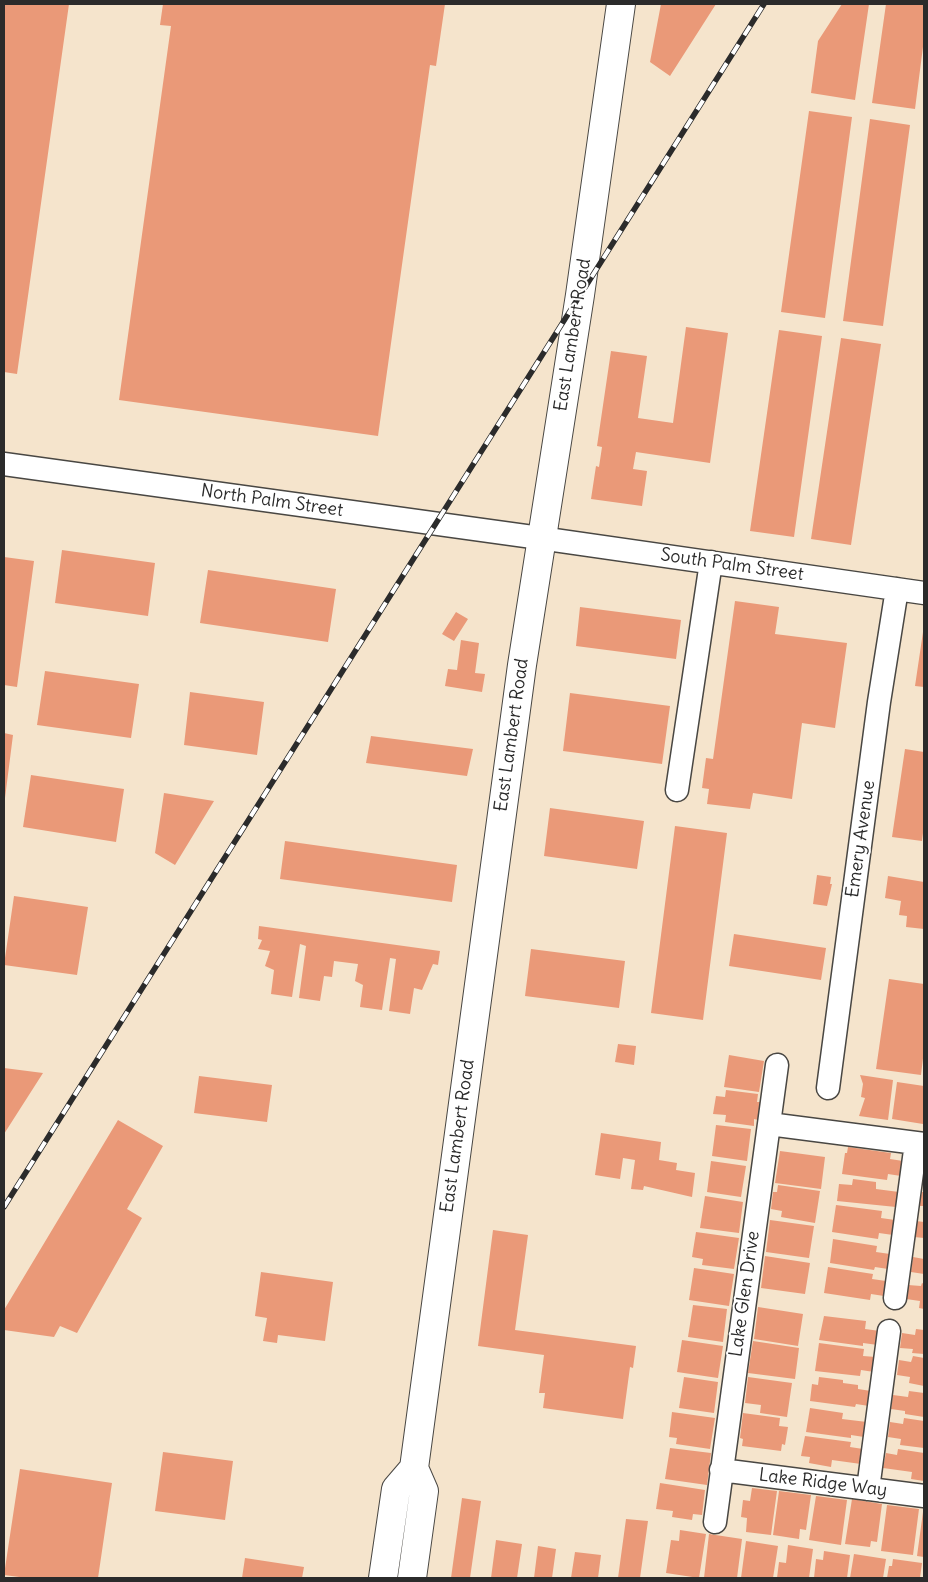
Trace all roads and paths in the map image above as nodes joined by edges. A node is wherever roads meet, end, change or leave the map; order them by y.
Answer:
1 (621, 4) edge
2 (4, 464) edge
3 (540, 538) junction
4 (710, 562) junction
5 (897, 589) junction
6 (924, 594) edge
7 (677, 790) dead end
8 (777, 1066) dead end
9 (828, 1088) dead end
10 (769, 1124) junction
11 (920, 1144) edge
12 (895, 1298) dead end
13 (889, 1331) dead end
14 (721, 1470) junction
15 (419, 1480) junction
16 (868, 1489) junction
17 (924, 1496) edge
18 (715, 1522) dead end
19 (383, 1578) edge
20 (412, 1578) edge

1 - 3 main road, East Lambert Road
2 - 3 street, North Palm Street
3 - 4 street, South Palm Street
3 - 15 main road, East Lambert Road
4 - 5 street, South Palm Street
4 - 7 street
5 - 6 street, South Palm Street
5 - 9 street, Emery Avenue
8 - 10 street, Lake Glen Drive
10 - 11 street
10 - 14 street, Lake Glen Drive
11 - 12 street
13 - 16 street
14 - 16 street, Lake Ridge Way
14 - 18 street, Lake Glen Drive
15 - 19 main road
15 - 20 main road, East Lambert Road
16 - 17 street, Lake Ridge Way

